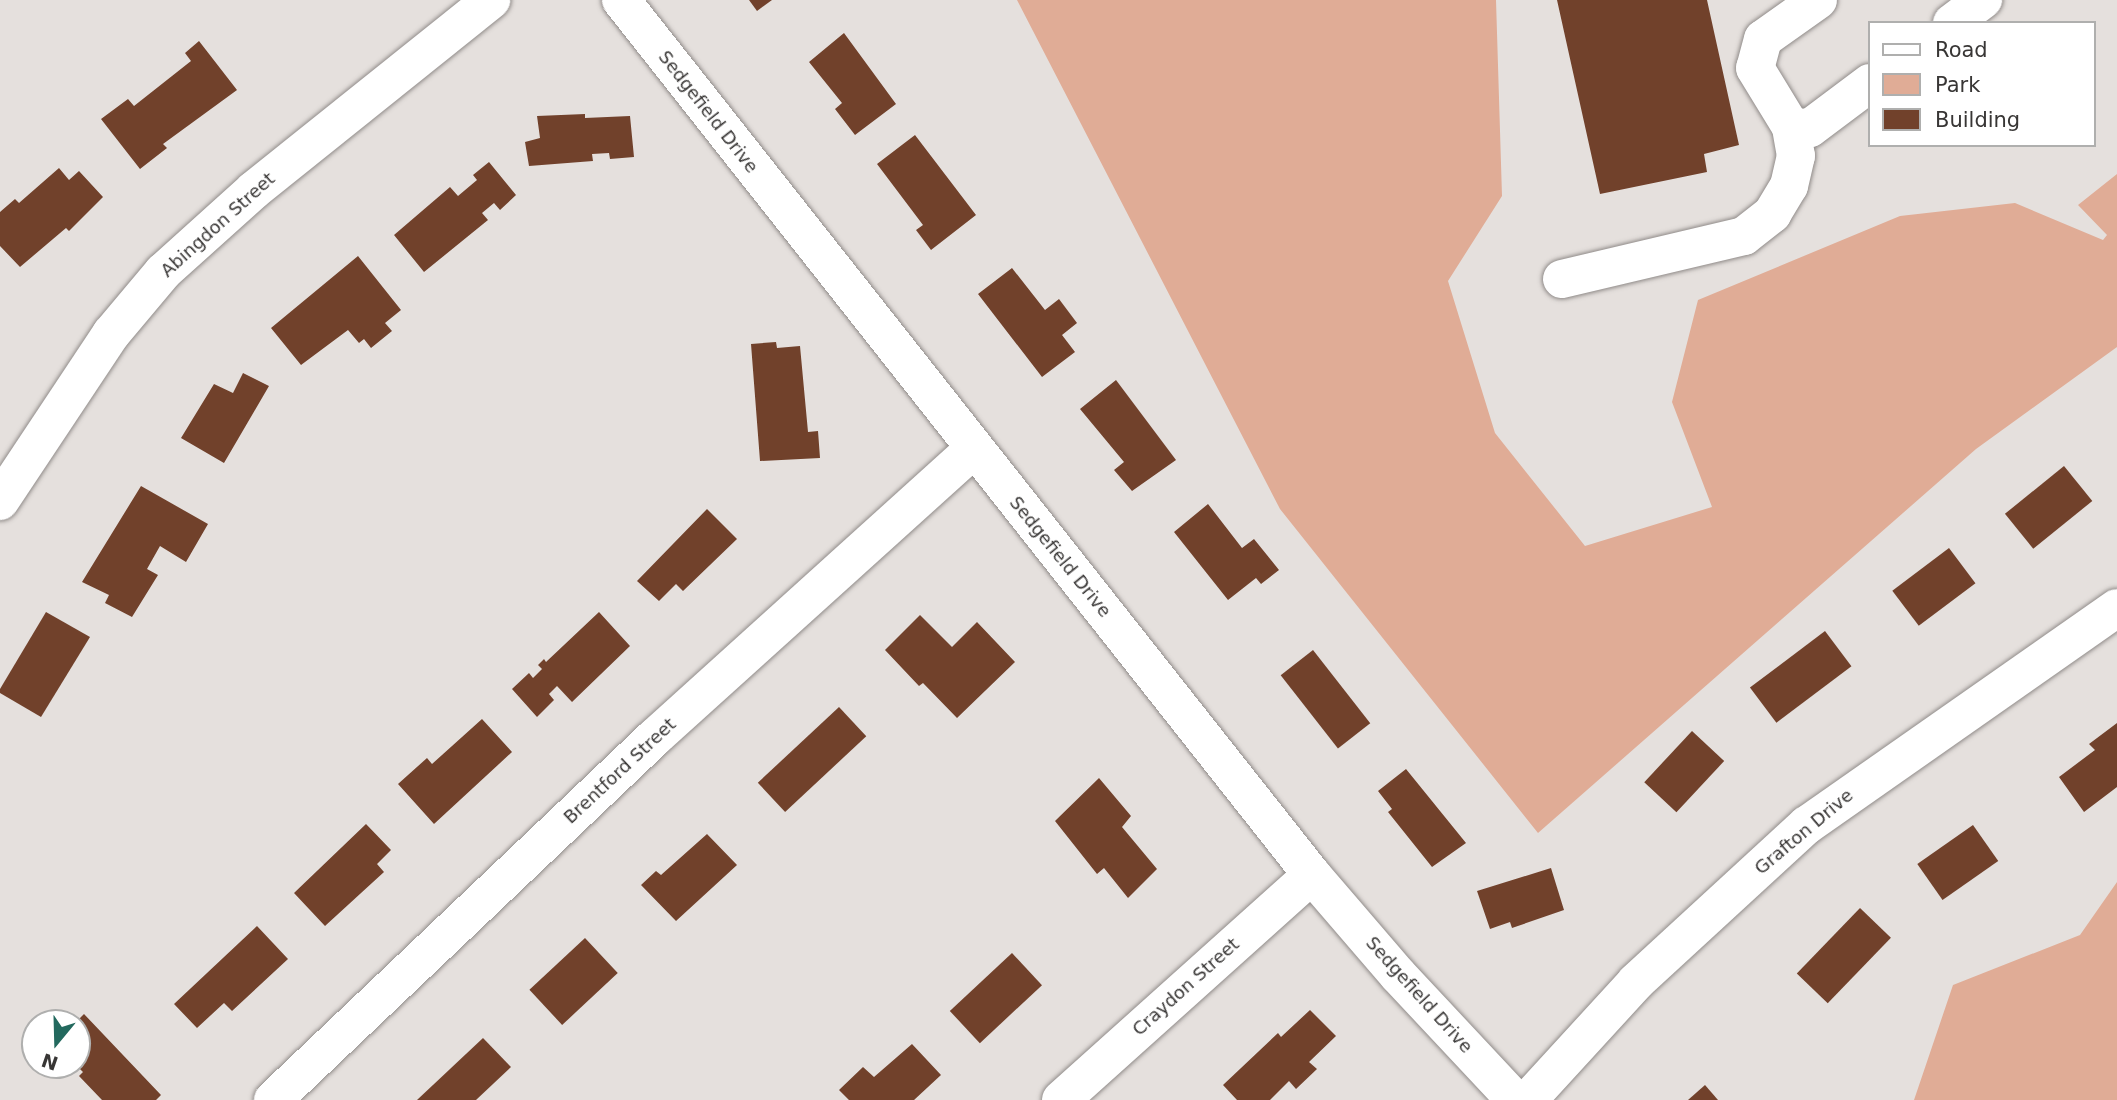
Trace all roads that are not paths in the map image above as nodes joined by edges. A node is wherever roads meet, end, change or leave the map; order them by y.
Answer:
1 (491, 0) edge
2 (621, 0) edge
3 (1818, 0) edge
4 (1983, 0) edge
5 (1955, 21) edge
6 (1868, 84) edge
7 (1791, 127) junction
8 (1562, 279) dead end
9 (973, 450) junction
10 (0, 501) edge
11 (2117, 608) edge
12 (1312, 875) junction
13 (273, 1100) edge
14 (1061, 1100) edge
15 (1515, 1100) edge
16 (1528, 1100) edge

1 - 10 street, Abingdon Street
2 - 9 street, Sedgefield Drive
3 - 7 street
4 - 5 street
6 - 7 street
7 - 8 street
9 - 12 street, Sedgefield Drive
9 - 13 street, Brentford Street
11 - 16 street, Grafton Drive
12 - 14 street, Craydon Street
12 - 15 street, Sedgefield Drive

